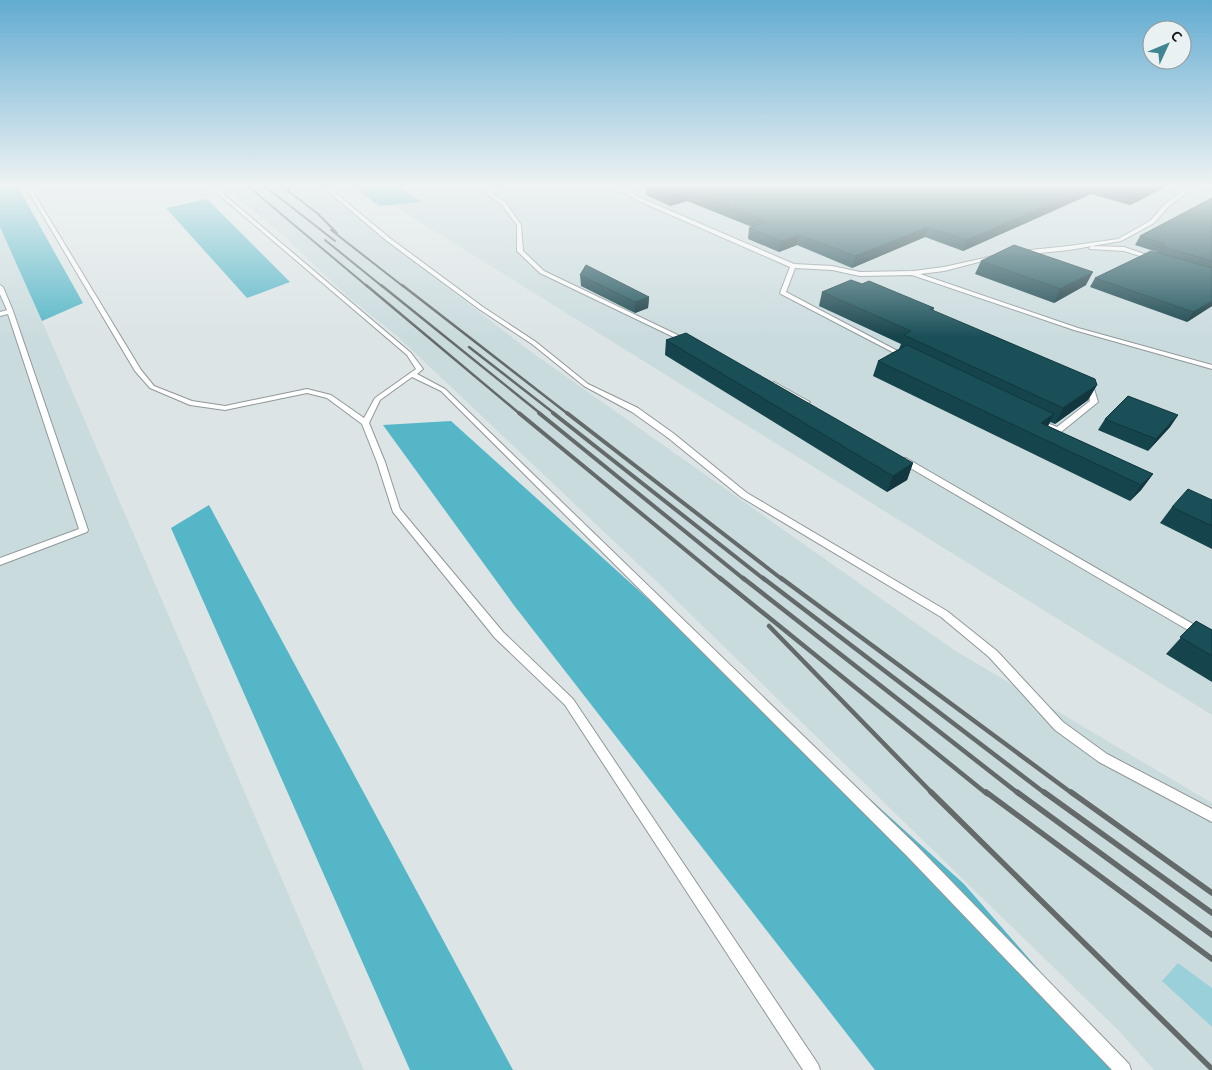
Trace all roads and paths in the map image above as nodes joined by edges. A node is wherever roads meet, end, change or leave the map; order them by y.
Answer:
1 (58, 237) edge
2 (271, 237) edge
3 (385, 237) edge
4 (519, 237) edge
5 (726, 237) edge
6 (1125, 237) edge
7 (1069, 248) junction
8 (1014, 254) edge
9 (1005, 255) edge
10 (1160, 260) edge
11 (793, 266) junction
12 (913, 273) junction
13 (0, 287) edge
14 (10, 311) junction
15 (0, 314) edge
16 (690, 343) edge
17 (909, 359) edge
18 (1212, 367) edge
19 (413, 374) junction
20 (768, 381) edge
21 (1089, 382) edge
22 (810, 404) edge
23 (1032, 418) edge
24 (365, 423) junction
25 (893, 454) edge
26 (0, 562) edge
27 (1212, 640) edge
28 (1212, 816) edge
29 (812, 1070) edge
30 (1123, 1070) edge

1 - 24 lane
2 - 19 lane
3 - 28 lane
4 - 16 lane
5 - 11 lane
6 - 7 lane
7 - 8 lane
7 - 10 lane
9 - 12 lane
11 - 12 lane
11 - 17 lane
12 - 18 lane
13 - 14 lane
14 - 15 lane
14 - 26 lane
19 - 24 lane
19 - 30 lane
20 - 22 lane
21 - 23 lane
24 - 29 lane
25 - 27 lane

